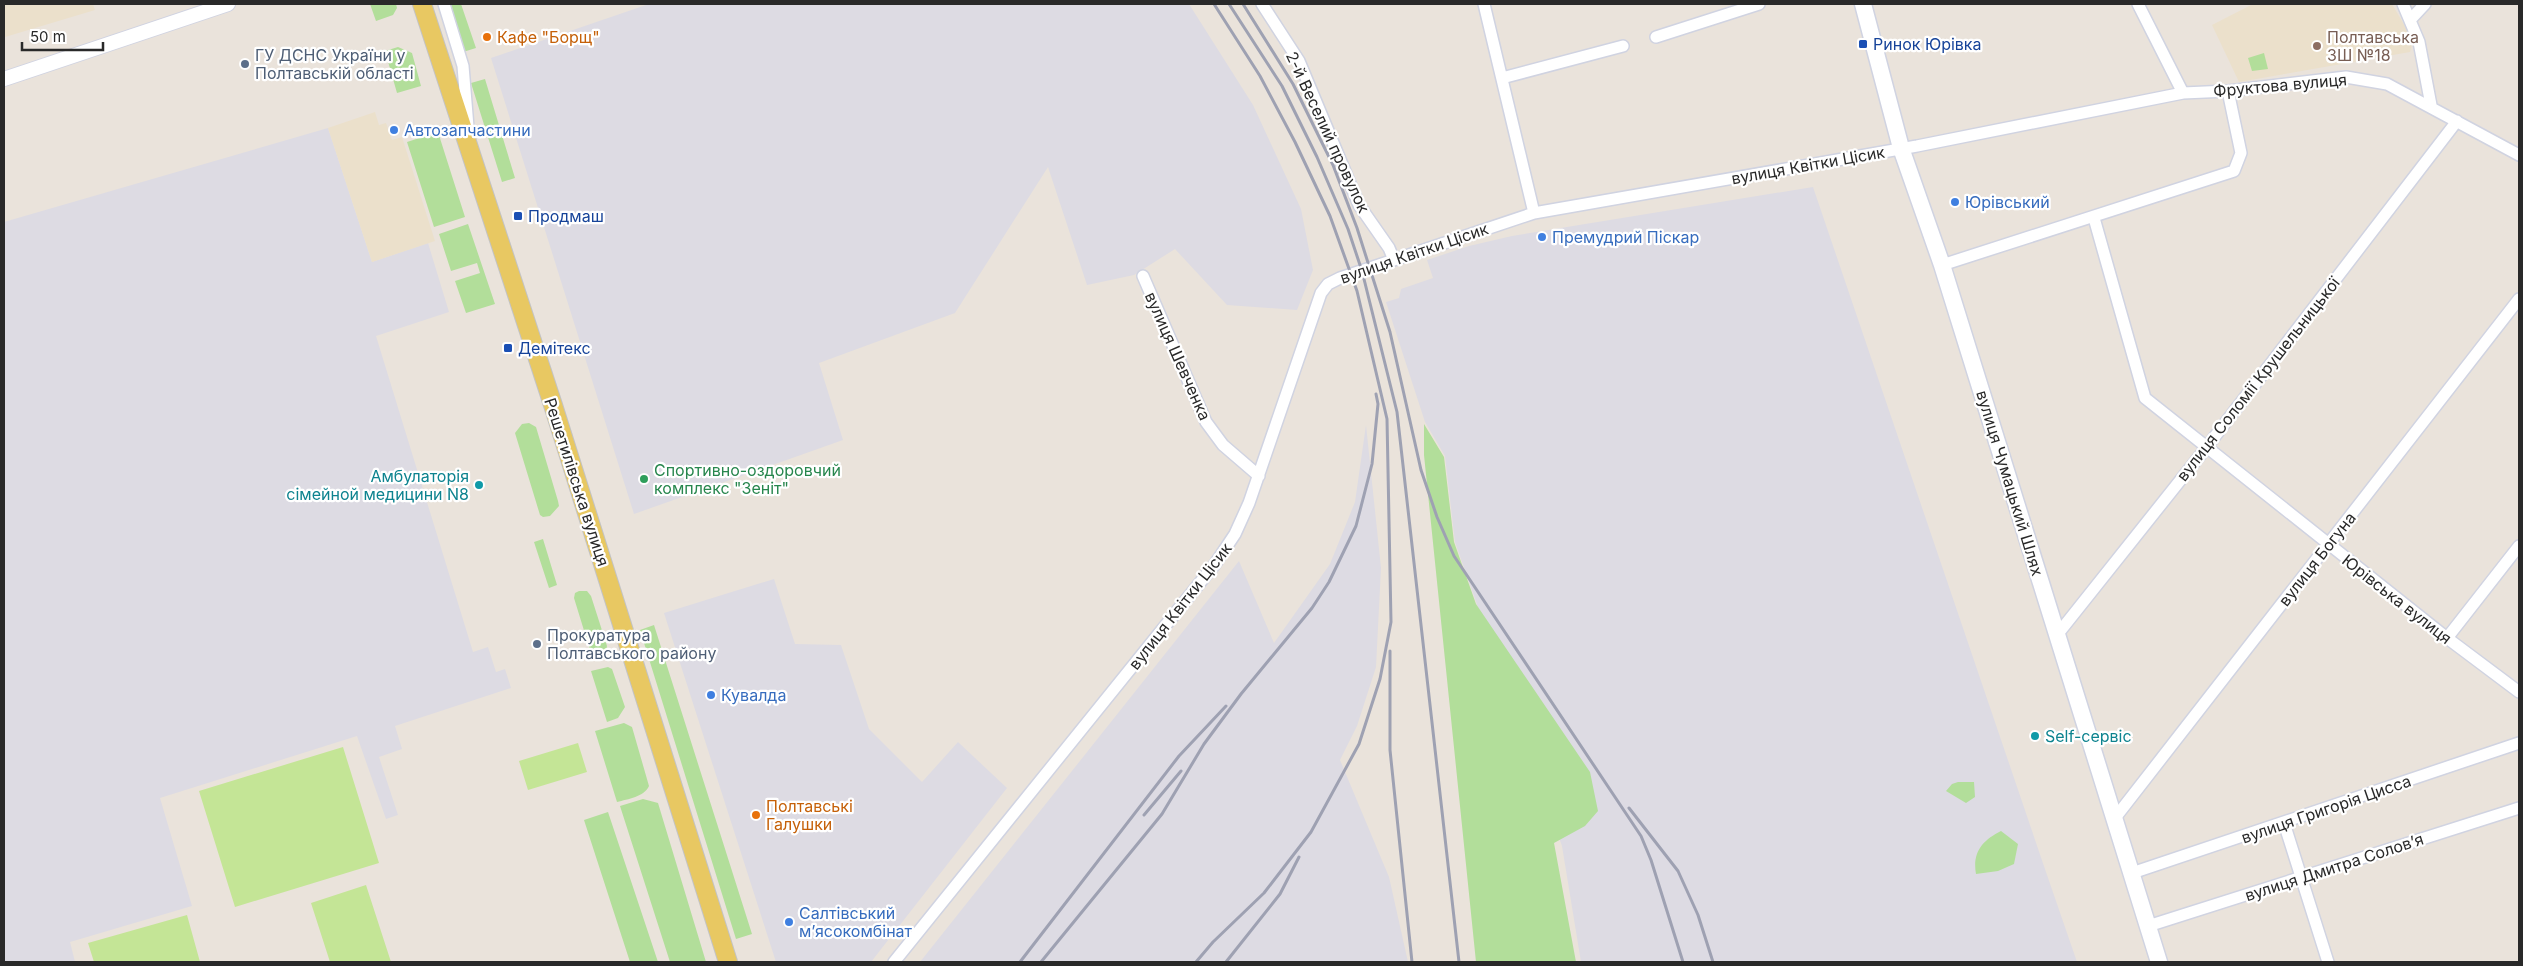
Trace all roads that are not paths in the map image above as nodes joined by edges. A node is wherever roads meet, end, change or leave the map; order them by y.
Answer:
1 (228, 4) edge
2 (422, 4) edge
3 (444, 4) edge
4 (1262, 4) edge
5 (1484, 4) edge
6 (1759, 4) edge
7 (1863, 4) edge
8 (2138, 4) edge
9 (2403, 4) edge
10 (2425, 4) edge
11 (2411, 19) junction
12 (1656, 37) dead end
13 (1623, 46) dead end
14 (1502, 78) junction
15 (4, 79) edge
16 (2228, 91) junction
17 (2183, 93) junction
18 (2431, 105) junction
19 (2457, 121) junction
20 (1902, 148) junction
21 (470, 151) junction
22 (2519, 155) edge
23 (1534, 213) junction
24 (2094, 218) junction
25 (1394, 260) junction
26 (1942, 265) junction
27 (1143, 276) dead end
28 (2519, 299) edge
29 (2206, 448) junction
30 (1258, 476) junction
31 (2328, 544) junction
32 (2519, 546) edge
33 (2057, 635) junction
34 (2447, 638) junction
35 (2519, 692) edge
36 (2519, 743) edge
37 (2519, 808) edge
38 (2115, 818) junction
39 (2284, 823) junction
40 (2132, 873) junction
41 (2301, 877) junction
42 (2148, 926) junction
43 (728, 962) edge
44 (894, 962) edge
45 (2159, 962) edge
46 (2328, 962) edge

1 - 15 street
2 - 21 main road, Решетилівська вулиця
3 - 21 street
4 - 25 street, 2-й Веселий провулок
5 - 14 street
6 - 12 street
7 - 20 main road, вулиця Чумацький Шлях
8 - 17 street
9 - 11 street
10 - 11 street
11 - 18 street
13 - 14 street
14 - 23 street
16 - 17 street, Фруктова вулиця
16 - 18 street, Фруктова вулиця
16 - 24 street
17 - 20 street, вулиця Квітки Цісик
18 - 19 street, Фруктова вулиця
19 - 22 street, Фруктова вулиця
19 - 29 street, вулиця Соломії Крушельницької
20 - 23 street, вулиця Квітки Цісик
20 - 26 main road, вулиця Чумацький Шлях
21 - 43 main road, Решетилівська вулиця
23 - 25 street, вулиця Квітки Цісик
24 - 26 street
24 - 29 street, Юрівська вулиця
25 - 30 street, вулиця Квітки Цісик
26 - 33 main road, вулиця Чумацький Шлях
27 - 30 street, вулиця Шевченка
28 - 31 street, вулиця Богуна
29 - 31 street, Юрівська вулиця
29 - 33 street, вулиця Соломії Крушельницької
30 - 44 street, вулиця Квітки Цісик
31 - 34 street, Юрівська вулиця
31 - 38 street, вулиця Богуна
32 - 34 street
33 - 38 main road, вулиця Чумацький Шлях
34 - 35 street, Юрівська вулиця
36 - 39 street, вулиця Григорія Цисса
37 - 41 street, вулиця Дмитра Соловʼя
38 - 40 main road, вулиця Чумацький Шлях
39 - 40 street, вулиця Григорія Цисса
39 - 41 street
40 - 42 main road, вулиця Чумацький Шлях
41 - 42 street, вулиця Дмитра Соловʼя
41 - 46 street
42 - 45 main road, вулиця Чумацький Шлях

